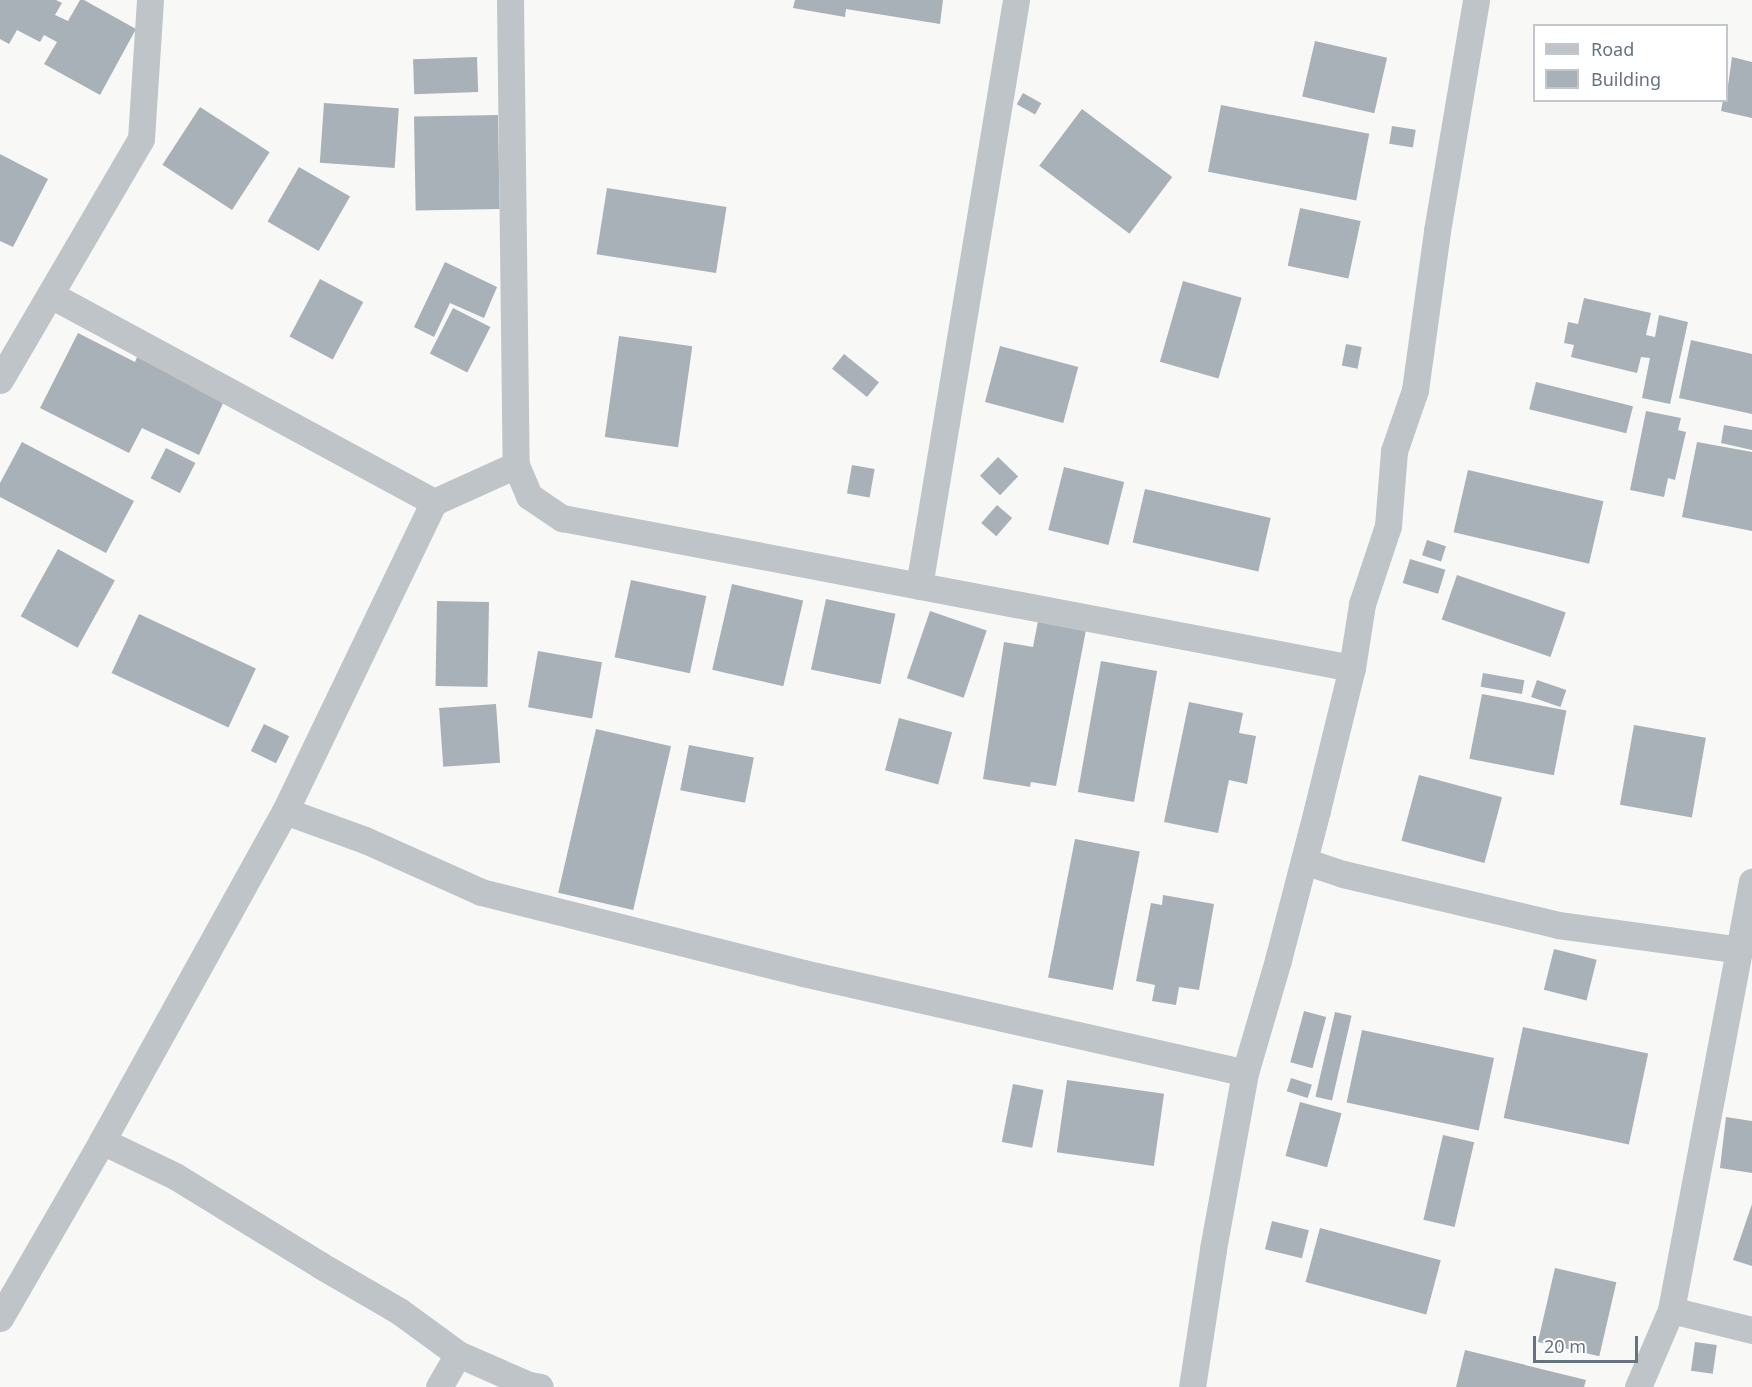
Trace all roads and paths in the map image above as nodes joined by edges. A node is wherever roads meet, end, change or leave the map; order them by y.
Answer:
1 (150, 0) edge
2 (510, 0) edge
3 (1016, 0) edge
4 (1476, 0) edge
5 (51, 295) junction
6 (0, 380) edge
7 (516, 465) junction
8 (434, 502) junction
9 (919, 586) junction
10 (1352, 668) junction
11 (285, 812) junction
12 (1304, 861) junction
13 (1752, 882) edge
14 (1740, 950) junction
15 (1245, 1073) junction
16 (102, 1141) junction
17 (1671, 1310) junction
18 (0, 1318) edge
19 (1752, 1330) edge
20 (458, 1354) junction
21 (439, 1387) edge
22 (540, 1387) edge
23 (1192, 1387) edge
24 (1638, 1387) edge

1 - 5 street
2 - 7 street
3 - 9 street
4 - 10 street
5 - 6 street
5 - 8 street
7 - 8 street
7 - 9 street
8 - 11 street
9 - 10 street
10 - 12 street
11 - 15 street
11 - 16 street
12 - 14 street
12 - 15 street
13 - 14 street
14 - 17 street
15 - 23 street
16 - 18 street
16 - 20 street
17 - 19 street
17 - 24 street
20 - 21 street
20 - 22 street

